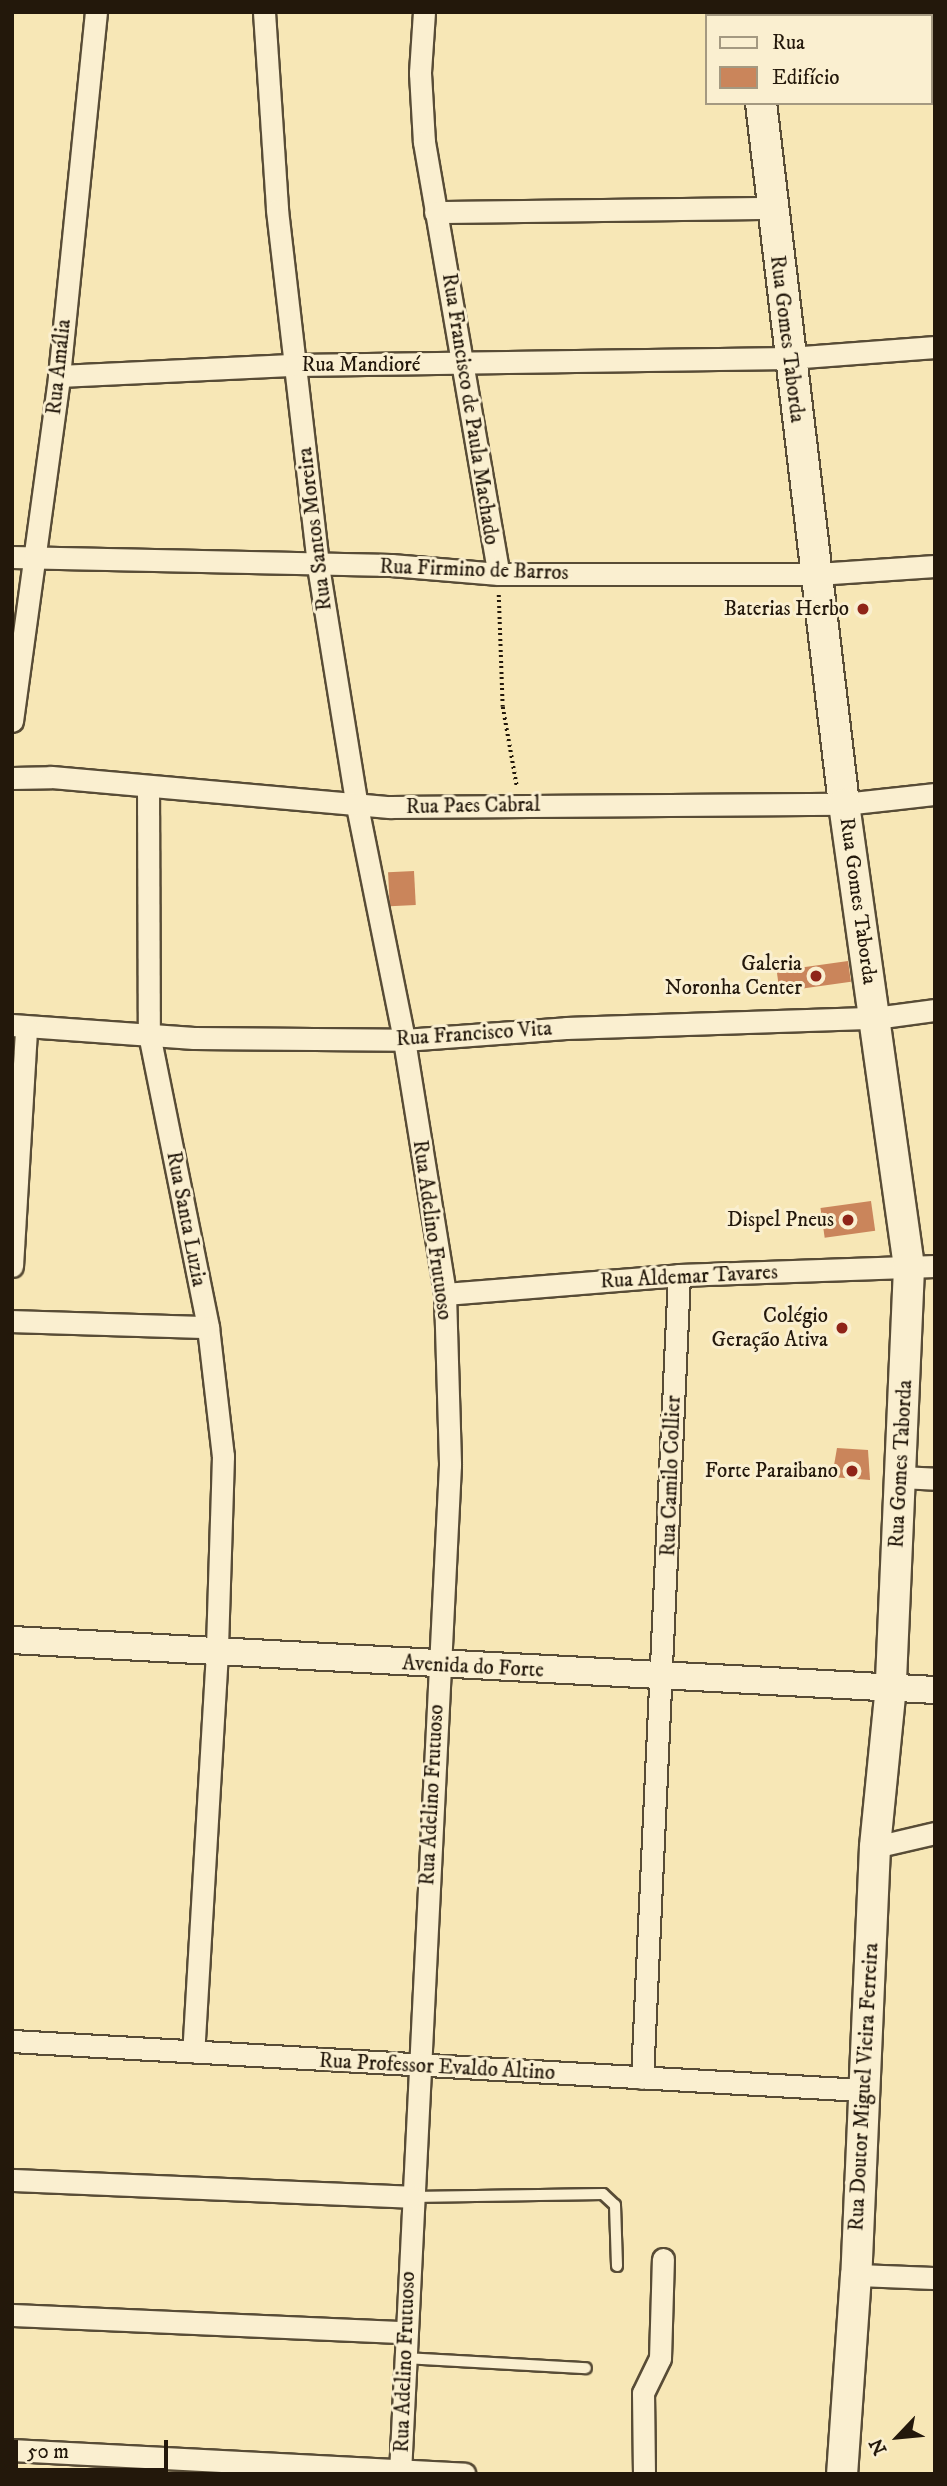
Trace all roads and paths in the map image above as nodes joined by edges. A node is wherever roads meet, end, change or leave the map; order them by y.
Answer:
1 (96, 12) edge
2 (264, 12) edge
3 (424, 12) edge
4 (761, 105) edge
5 (771, 208) junction
6 (435, 212) junction
7 (935, 347) edge
8 (790, 358) junction
9 (296, 365) junction
10 (466, 366) junction
11 (59, 376) junction
12 (12, 556) edge
13 (36, 558) junction
14 (317, 566) junction
15 (935, 566) edge
16 (499, 574) junction
17 (817, 574) junction
18 (12, 721) edge
19 (12, 778) edge
20 (148, 787) junction
21 (935, 794) edge
22 (844, 804) junction
23 (521, 805) junction
24 (357, 806) junction
25 (935, 1010) edge
26 (874, 1018) junction
27 (19, 1026) edge
28 (149, 1034) junction
29 (404, 1040) junction
30 (12, 1266) edge
31 (922, 1267) edge
32 (679, 1275) junction
33 (444, 1294) junction
34 (12, 1321) edge
35 (208, 1327) junction
36 (901, 1477) junction
37 (935, 1479) edge
38 (12, 1640) edge
39 (217, 1652) junction
40 (439, 1665) junction
41 (663, 1677) junction
42 (935, 1690) edge
43 (890, 1693) junction
44 (935, 1833) edge
45 (875, 1847) junction
46 (12, 2041) edge
47 (193, 2051) junction
48 (419, 2067) junction
49 (642, 2078) junction
50 (862, 2090) junction
51 (12, 2180) edge
52 (412, 2197) junction
53 (663, 2259) dead end
54 (618, 2266) dead end
55 (856, 2275) junction
56 (935, 2278) edge
57 (12, 2315) edge
58 (405, 2332) junction
59 (405, 2358) junction
60 (586, 2368) dead end
61 (12, 2450) edge
62 (400, 2472) edge
63 (464, 2474) edge
64 (644, 2474) edge
65 (842, 2474) edge

1 - 11 street, Rua Amália
2 - 9 street, Rua Santos Moreira
3 - 6 street, Rua Francisco de Paula Machado
4 - 5 main road, Rua Gomes Taborda
5 - 6 street
5 - 8 main road, Rua Gomes Taborda
6 - 10 street, Rua Francisco de Paula Machado
7 - 8 street, Rua Mandioré
8 - 10 street, Rua Mandioré
8 - 17 main road, Rua Gomes Taborda
9 - 10 street, Rua Mandioré
9 - 11 street, Rua Mandioré
9 - 14 street, Rua Santos Moreira
10 - 16 street, Rua Francisco de Paula Machado
11 - 13 street, Rua Amália
12 - 13 street, Rua Firmino de Barros
13 - 14 street, Rua Firmino de Barros
13 - 18 street, Rua Amália
14 - 16 street, Rua Firmino de Barros
14 - 24 street, Rua Santos Moreira
15 - 17 street, Rua Firmino de Barros
16 - 17 street, Rua Firmino de Barros
16 - 23 path, Rua Francisco de Paula Machado
17 - 22 main road, Rua Gomes Taborda
19 - 20 street, Rua Paes Cabral
20 - 24 street, Rua Paes Cabral
20 - 28 street, Rua Santa Luzia
21 - 22 street, Rua Paes Cabral
22 - 23 street, Rua Paes Cabral
22 - 26 main road, Rua Gomes Taborda
23 - 24 street, Rua Paes Cabral
24 - 29 street, Rua Santos Moreira
25 - 26 street, Rua Francisco Vita
26 - 29 street, Rua Francisco Vita
26 - 31 main road, Rua Gomes Taborda
27 - 28 street, Rua Francisco Vita
27 - 30 street
28 - 29 street, Rua Francisco Vita
28 - 35 street, Rua Santa Luzia
29 - 33 street, Rua Adelino Frutuoso
31 - 32 street, Rua Aldemar Tavares
31 - 36 main road, Rua Gomes Taborda
32 - 33 street, Rua Aldemar Tavares
32 - 41 street, Rua Camilo Collier
33 - 40 street, Rua Adelino Frutuoso
34 - 35 street
35 - 39 street, Rua Santa Luzia
36 - 37 street
36 - 43 main road, Rua Gomes Taborda
38 - 39 street, Avenida do Forte
39 - 40 street, Avenida do Forte
39 - 47 street, Rua Santa Luzia
40 - 41 street, Avenida do Forte
40 - 48 street, Rua Adelino Frutuoso
41 - 43 street, Avenida do Forte
41 - 49 street, Rua Camilo Collier
42 - 43 street, Avenida do Forte
43 - 45 main road, Rua Doutor Miguel Vieira Ferreira
44 - 45 street
45 - 50 main road, Rua Doutor Miguel Vieira Ferreira
46 - 47 street, Rua Professor Evaldo Altino
47 - 48 street, Rua Professor Evaldo Altino
48 - 49 street, Rua Professor Evaldo Altino
48 - 52 street, Rua Adelino Frutuoso
49 - 50 street, Rua Professor Evaldo Altino
50 - 55 main road, Rua Doutor Miguel Vieira Ferreira
51 - 52 street
52 - 54 lane
52 - 58 street, Rua Adelino Frutuoso
53 - 64 street
55 - 56 street
55 - 65 main road, Rua Doutor Miguel Vieira Ferreira
57 - 58 street
58 - 59 street, Rua Adelino Frutuoso
59 - 60 lane
59 - 62 street, Rua Adelino Frutuoso
61 - 62 street
62 - 63 street

